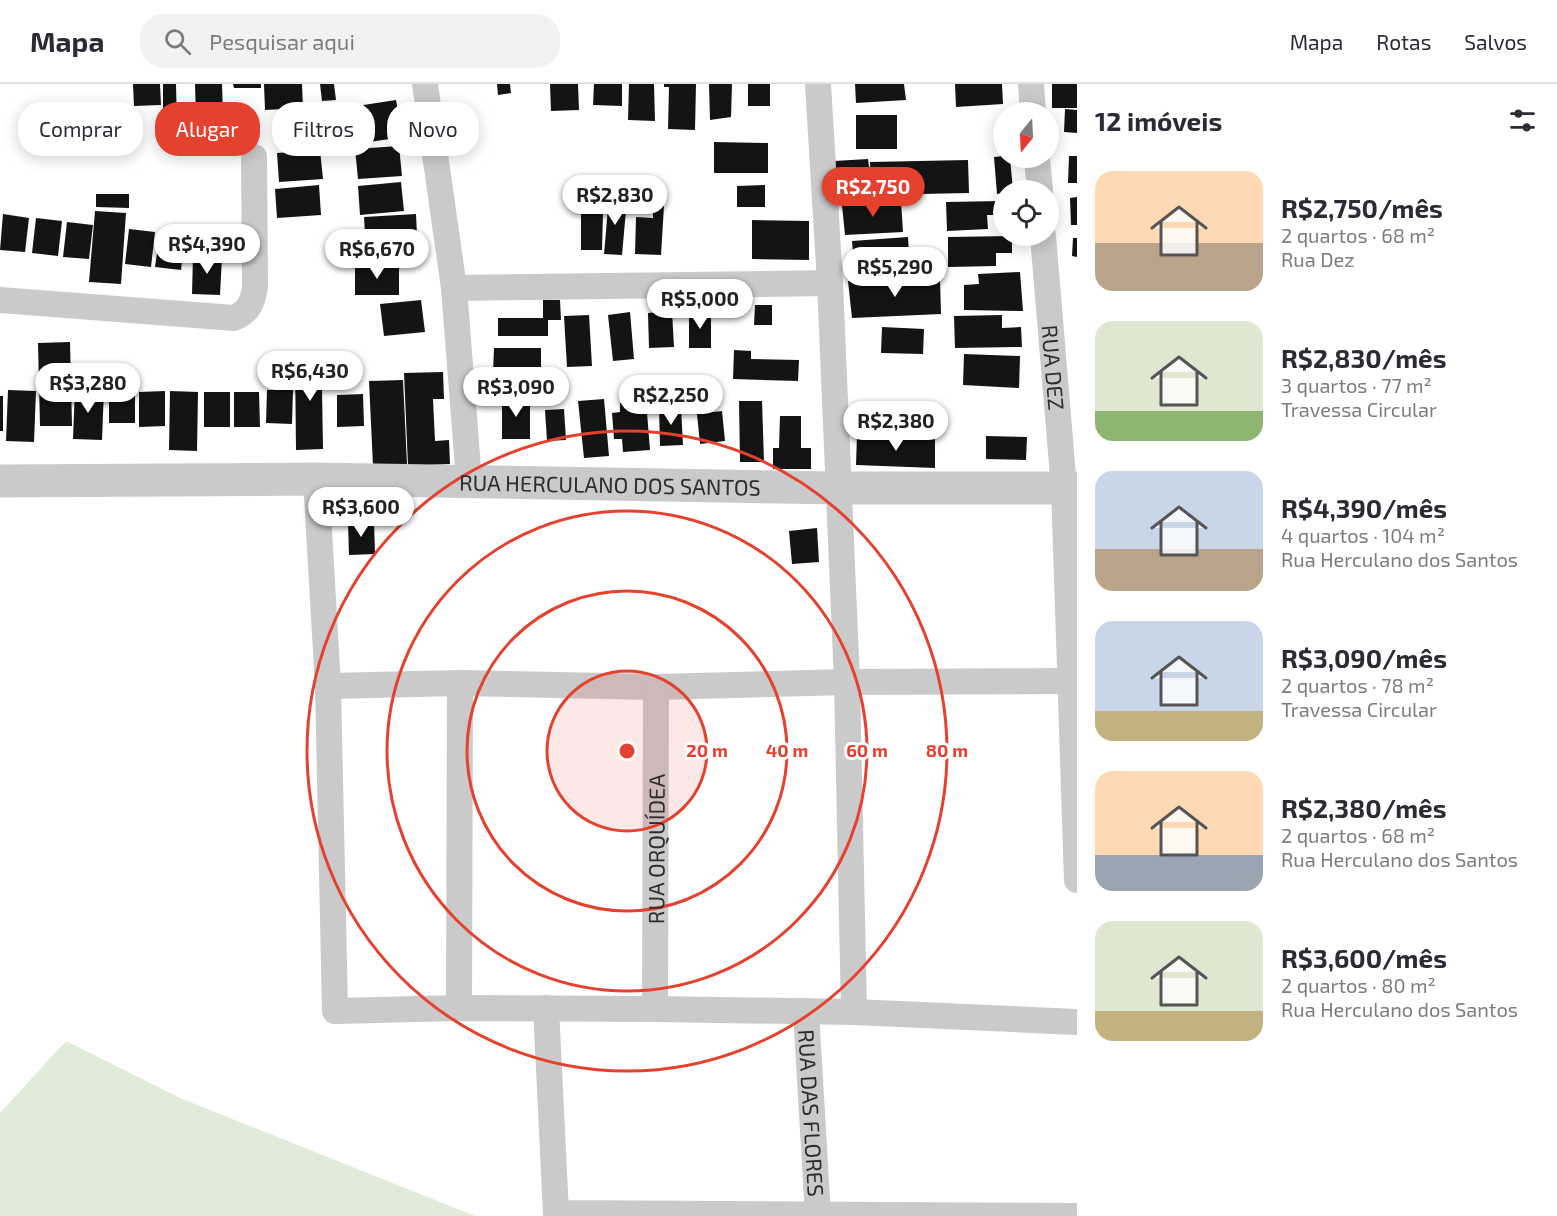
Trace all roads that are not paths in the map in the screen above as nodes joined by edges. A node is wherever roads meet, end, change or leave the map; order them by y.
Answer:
1 (425, 84) edge
2 (818, 84) edge
3 (1031, 84) edge
4 (1032, 102) edge
5 (254, 157) dead end
6 (1044, 246) edge
7 (830, 283) junction
8 (454, 288) junction
9 (0, 300) edge
10 (316, 479) junction
11 (0, 481) edge
12 (469, 481) junction
13 (838, 488) junction
14 (1071, 488) edge
15 (1073, 681) edge
16 (847, 682) junction
17 (460, 683) junction
18 (328, 686) junction
19 (656, 687) junction
20 (1077, 880) edge
21 (459, 1008) junction
22 (546, 1008) junction
23 (655, 1009) junction
24 (806, 1011) junction
25 (854, 1012) junction
26 (1077, 1022) edge
27 (818, 1216) edge
28 (1077, 1216) edge

1 - 8 street
2 - 7 street
3 - 4 street
5 - 9 street
6 - 14 street, RUA DEZ
7 - 8 street
7 - 13 street
8 - 12 street
10 - 11 street, RUA HERCULANO DOS SANTOS
10 - 12 street, RUA HERCULANO DOS SANTOS
10 - 18 street
12 - 13 street, RUA HERCULANO DOS SANTOS
13 - 14 street, RUA HERCULANO DOS SANTOS
13 - 16 street
14 - 15 street, RUA DEZ
15 - 16 street
15 - 20 street, RUA DEZ
16 - 19 street
16 - 25 street
17 - 18 street
17 - 19 street
17 - 21 street
18 - 21 street
19 - 23 street, RUA ORQUÍDEA
21 - 22 street
22 - 23 street
22 - 27 street
23 - 24 street
24 - 25 street
24 - 27 street, RUA DAS FLORES
25 - 26 street
27 - 28 street

